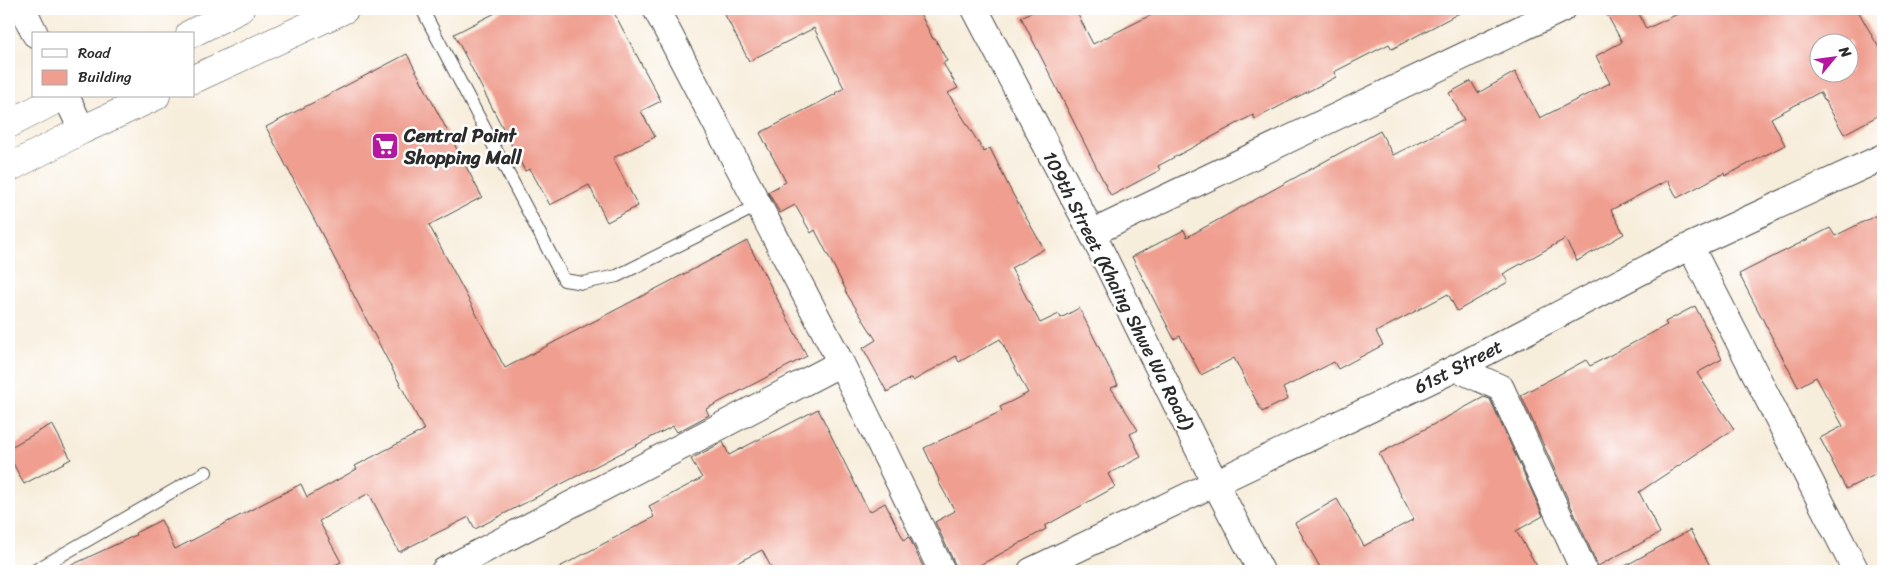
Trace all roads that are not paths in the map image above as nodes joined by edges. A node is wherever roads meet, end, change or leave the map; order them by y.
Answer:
1 (23, 9) edge
2 (240, 9) edge
3 (345, 9) edge
4 (422, 9) edge
5 (656, 9) edge
6 (975, 9) edge
7 (1562, 9) edge
8 (34, 32) edge
9 (194, 32) edge
10 (195, 79) edge
11 (61, 98) edge
12 (66, 98) edge
13 (152, 98) edge
14 (9, 124) edge
15 (82, 130) junction
16 (1883, 157) edge
17 (9, 168) edge
18 (759, 205) junction
19 (1092, 233) junction
20 (1690, 246) junction
21 (841, 363) junction
22 (1456, 368) junction
23 (206, 472) dead end
24 (1215, 483) junction
25 (34, 571) edge
26 (444, 571) edge
27 (942, 571) edge
28 (1031, 571) edge
29 (1261, 571) edge
30 (1584, 571) edge
31 (1856, 571) edge

1 - 8 street
2 - 9 main road
3 - 10 main road
4 - 18 lane
5 - 18 street
6 - 19 street, 109th Street (Khaing Shwe Wa Road)
7 - 19 street
11 - 14 main road
12 - 15 street
13 - 15 main road
15 - 17 main road
16 - 20 street, 61st Street
18 - 21 street
19 - 24 street, 109th Street (Khaing Shwe Wa Road)
20 - 22 street, 61st Street
20 - 31 street
21 - 26 street
21 - 27 street
22 - 24 street, 61st Street
22 - 30 street
23 - 25 lane
24 - 28 street, 61st Street
24 - 29 street, 109th Street (Khaing Shwe Wa Road)

